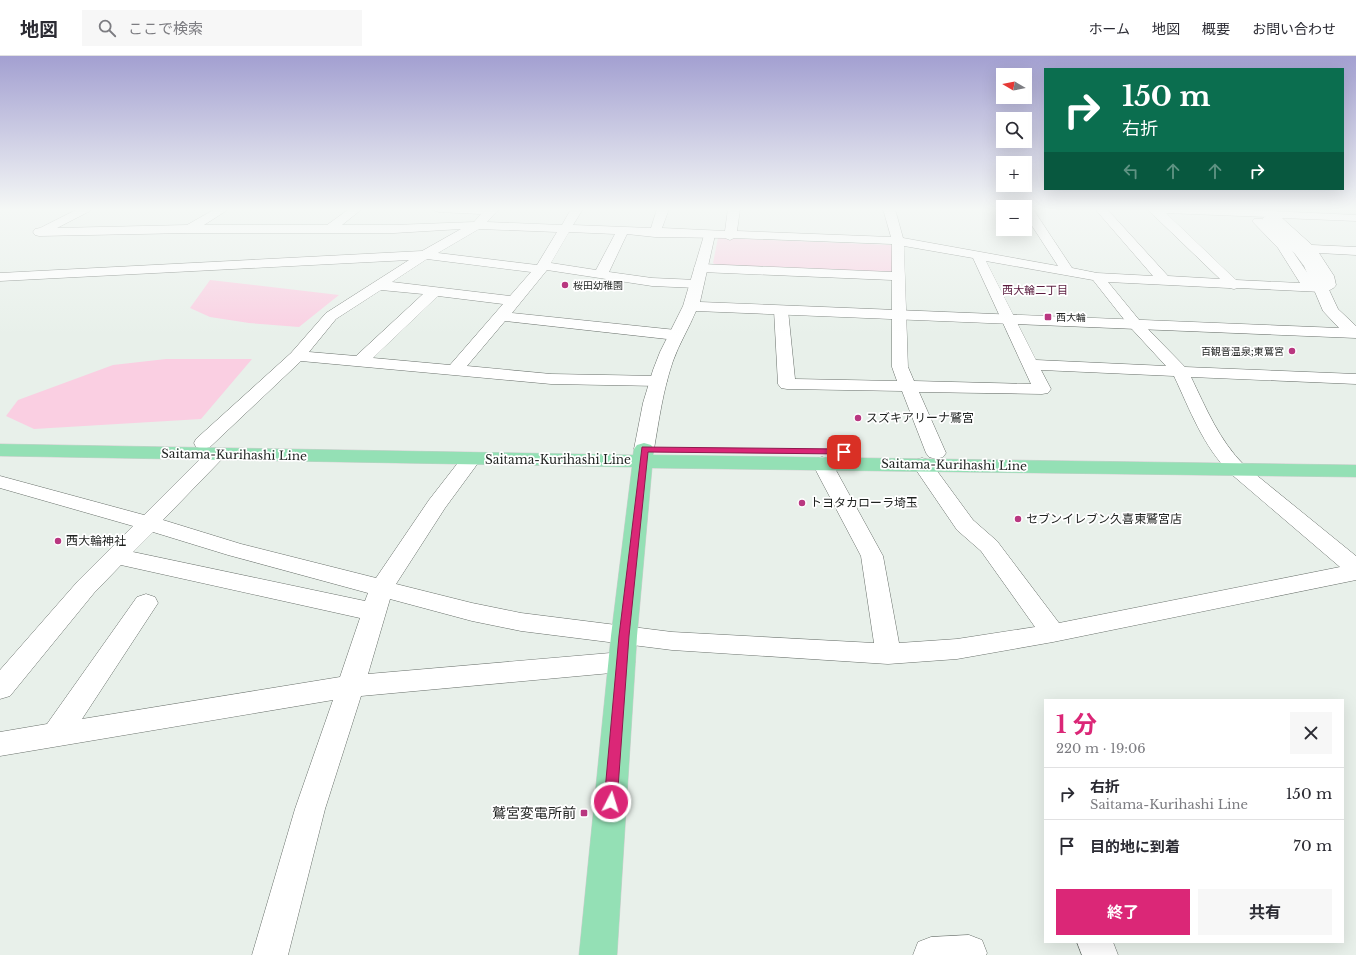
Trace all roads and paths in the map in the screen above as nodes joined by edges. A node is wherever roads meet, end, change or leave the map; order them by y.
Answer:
1 (432, 251) edge
2 (552, 251) edge
3 (613, 251) edge
4 (705, 251) edge
5 (898, 251) edge
6 (954, 251) edge
7 (1054, 251) edge
8 (1138, 251) edge
9 (1198, 251) edge
10 (1285, 251) edge
11 (1300, 251) edge
12 (1310, 251) edge
13 (425, 255) junction
14 (980, 255) junction
15 (542, 268) junction
16 (701, 268) junction
17 (1065, 271) junction
18 (601, 274) junction
19 (899, 276) junction
20 (1097, 276) junction
21 (0, 278) edge
22 (1164, 280) junction
23 (697, 284) junction
24 (378, 285) junction
25 (1234, 285) junction
26 (1322, 288) junction
27 (434, 292) junction
28 (514, 301) junction
29 (692, 306) junction
30 (781, 310) junction
31 (899, 315) junction
32 (501, 316) junction
33 (1009, 319) junction
34 (1135, 324) junction
35 (1355, 333) edge
36 (676, 335) junction
37 (297, 356) junction
38 (361, 362) junction
39 (1030, 365) junction
40 (455, 370) junction
41 (1180, 371) junction
42 (1356, 379) edge
43 (659, 381) junction
44 (908, 386) junction
45 (0, 440) edge
46 (209, 449) junction
47 (0, 450) edge
48 (644, 455) junction
49 (471, 459) junction
50 (929, 459) junction
51 (1356, 460) edge
52 (822, 463) junction
53 (1232, 463) junction
54 (1356, 471) edge
55 (0, 482) edge
56 (147, 523) junction
57 (115, 556) junction
58 (1356, 568) edge
59 (1356, 572) edge
60 (378, 601) junction
61 (146, 603) dead end
62 (1053, 633) junction
63 (623, 649) junction
64 (888, 654) junction
65 (351, 686) junction
66 (0, 688) edge
67 (55, 735) junction
68 (0, 744) edge
69 (1095, 943) edge
70 (969, 953) dead end
71 (270, 955) edge
72 (598, 955) edge
73 (930, 955) edge
74 (1100, 955) edge

1 - 13 street
2 - 15 street
3 - 18 street
4 - 16 street
5 - 19 street
6 - 14 street
7 - 17 street
8 - 22 street
9 - 25 street
10 - 26 street
11 - 26 street
12 - 26 street
13 - 15 street
13 - 21 street
13 - 24 street
14 - 17 street
14 - 33 street
15 - 18 street
15 - 28 street
16 - 19 street
16 - 23 street
17 - 20 street
18 - 23 street
19 - 31 street
20 - 22 street
20 - 34 street
22 - 25 street
23 - 29 street
24 - 27 street
24 - 37 street
25 - 26 street
26 - 35 street
27 - 28 street
27 - 38 street
28 - 32 street
29 - 30 street
29 - 36 street
30 - 31 street
30 - 44 street
31 - 33 street
31 - 44 street
32 - 36 street
32 - 40 street
33 - 34 street
33 - 39 street
34 - 35 street
34 - 41 street
36 - 43 street
37 - 38 street
37 - 46 street
38 - 40 street
39 - 41 street
39 - 44 street
40 - 43 street
41 - 42 street
41 - 53 street
43 - 48 street
44 - 50 street
45 - 46 main road, Saitama-Kurihashi Line
46 - 47 main road, Saitama-Kurihashi Line
46 - 48 main road, Saitama-Kurihashi Line
46 - 49 main road, Saitama-Kurihashi Line
46 - 56 street
48 - 49 main road, Saitama-Kurihashi Line
48 - 50 main road, Saitama-Kurihashi Line
48 - 52 main road, Saitama-Kurihashi Line
48 - 63 main road
49 - 60 street
50 - 52 main road, Saitama-Kurihashi Line
50 - 53 main road, Saitama-Kurihashi Line
50 - 62 street
51 - 53 main road, Saitama-Kurihashi Line
52 - 64 street
53 - 54 main road, Saitama-Kurihashi Line
53 - 58 street
55 - 56 street
56 - 57 street
56 - 60 street
57 - 60 street
57 - 66 street
59 - 62 street
60 - 63 street
60 - 65 street
61 - 67 street
62 - 64 street
63 - 64 street
63 - 65 street
63 - 72 main road
65 - 67 street
65 - 71 street
67 - 68 street
69 - 74 street
70 - 73 street

